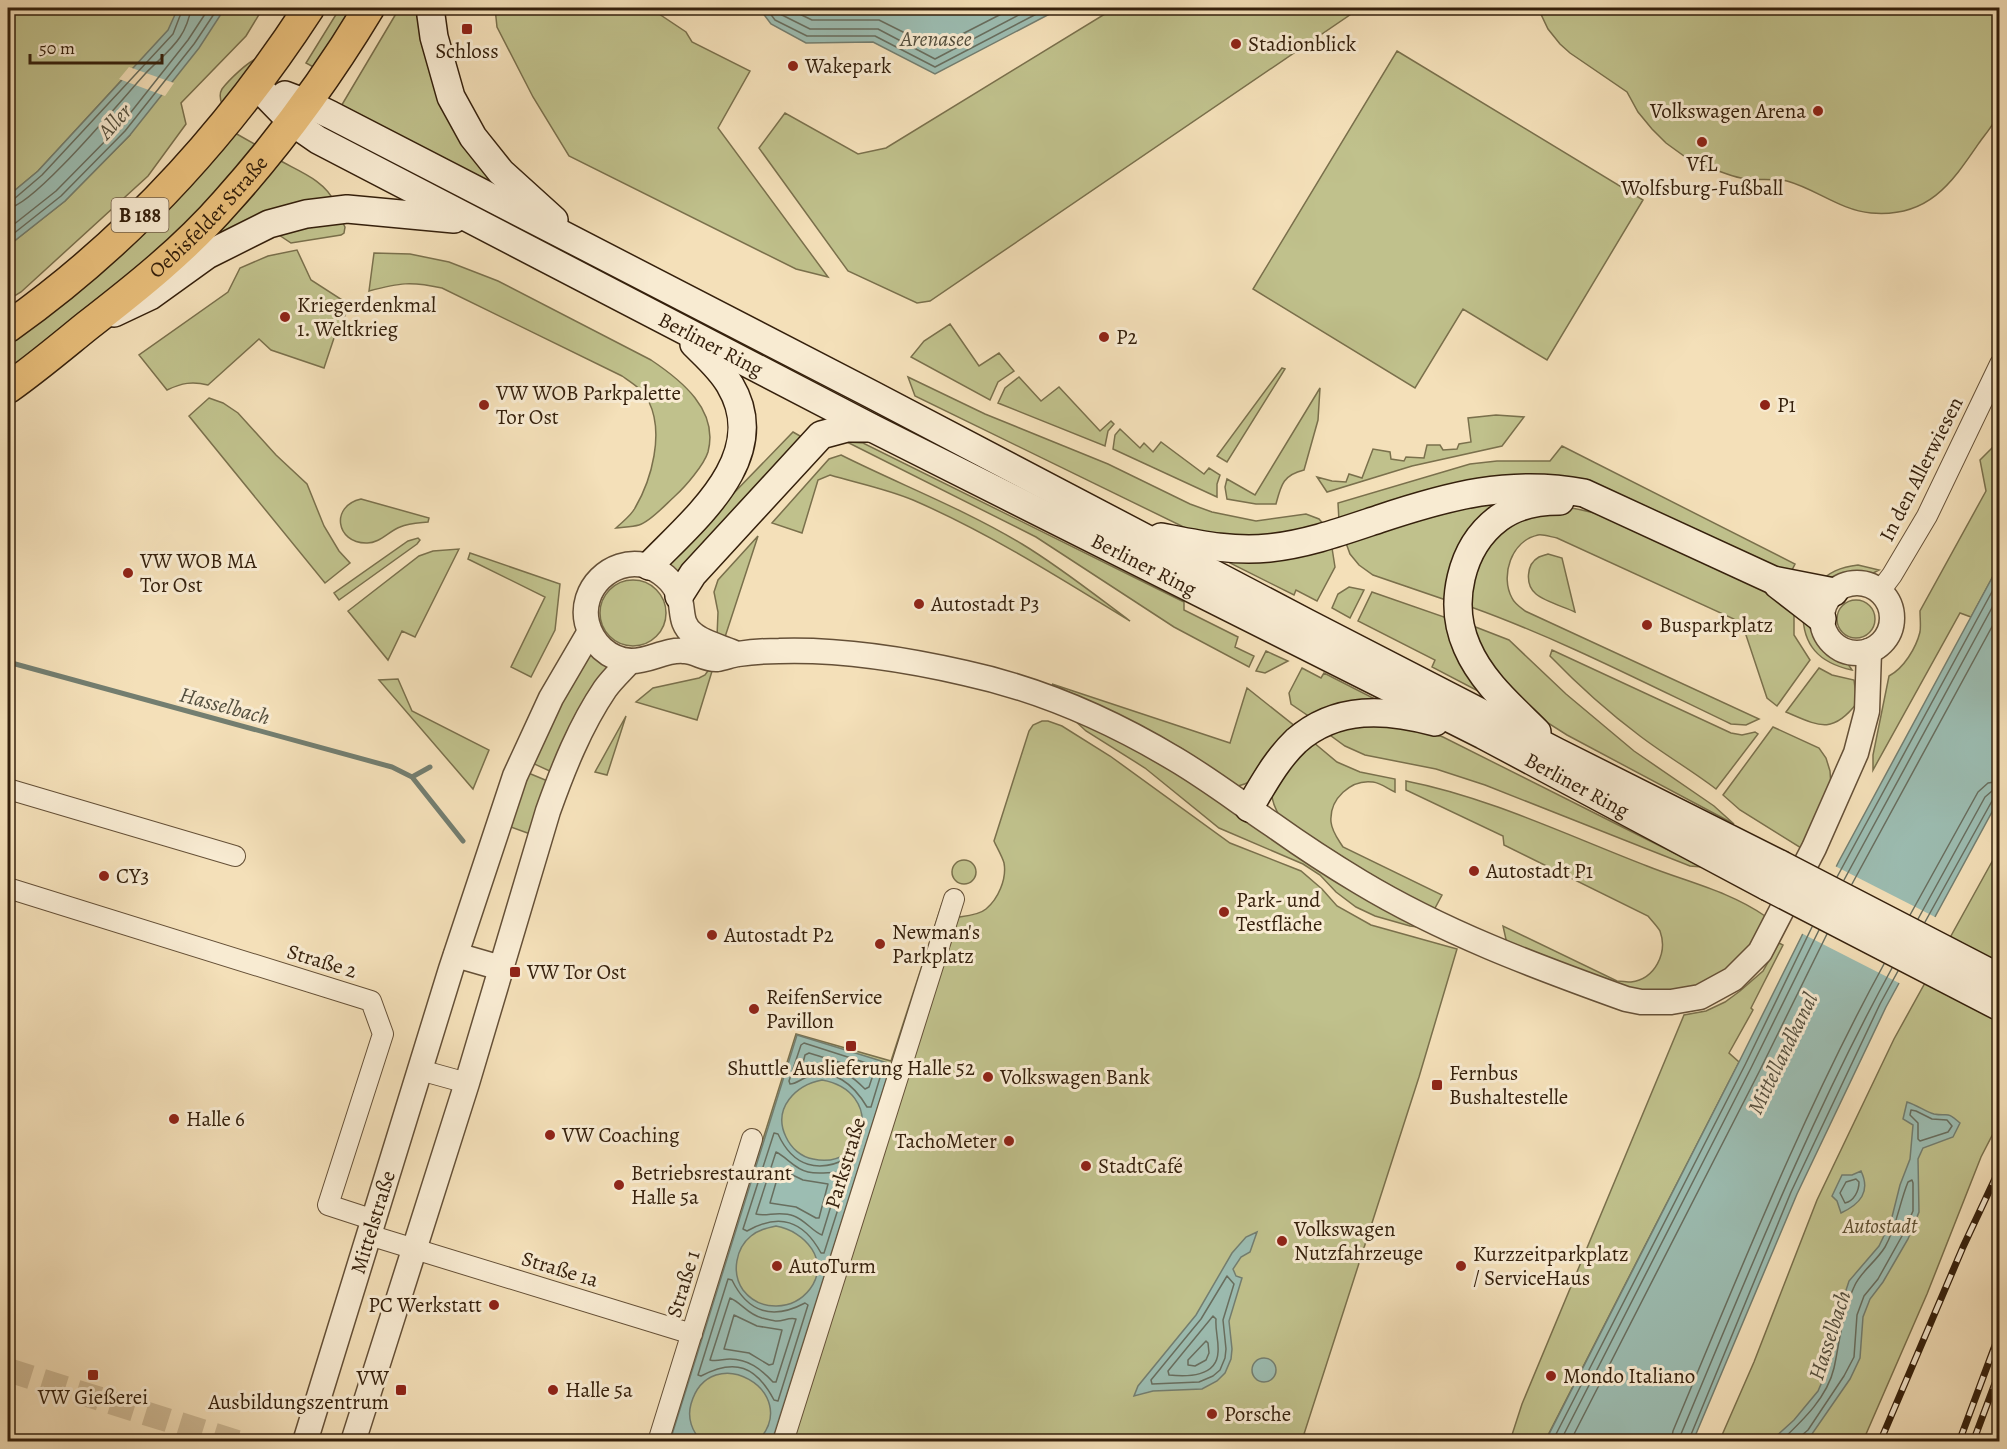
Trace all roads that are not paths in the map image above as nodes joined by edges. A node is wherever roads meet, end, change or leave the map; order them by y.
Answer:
1 (309, 8) edge
2 (369, 8) edge
3 (430, 8) edge
4 (256, 85) junction
5 (299, 112) junction
6 (470, 220) junction
7 (582, 245) junction
8 (673, 325) junction
9 (8, 327) edge
10 (86, 327) junction
11 (2000, 364) edge
12 (8, 388) edge
13 (872, 428) junction
14 (1629, 513) junction
15 (1133, 532) junction
16 (649, 566) junction
17 (1773, 580) junction
18 (1880, 591) junction
19 (1834, 592) junction
20 (680, 607) junction
21 (1822, 619) junction
22 (590, 633) junction
23 (1869, 651) junction
24 (660, 653) junction
25 (737, 654) junction
26 (630, 661) junction
27 (1483, 735) junction
28 (1557, 752) junction
29 (8, 789) edge
30 (1249, 808) junction
31 (235, 856) dead end
32 (1774, 875) junction
33 (8, 888) edge
34 (954, 899) dead end
35 (456, 955) junction
36 (501, 968) junction
37 (2000, 978) edge
38 (2000, 1007) edge
39 (420, 1070) junction
40 (467, 1083) junction
41 (752, 1139) dead end
42 (371, 1227) junction
43 (413, 1249) junction
44 (692, 1334) junction
45 (304, 1442) edge
46 (353, 1442) edge
47 (658, 1442) edge
48 (783, 1442) edge

1 - 4 main road, B 188
2 - 5 main road, Oebisfelder Straße / B 188
3 - 7 main road
4 - 5 main road
4 - 9 main road, B 188
5 - 6 main road, Berliner Ring
5 - 7 main road, Berliner Ring
5 - 10 main road, Oebisfelder Straße / B 188
6 - 8 main road, Berliner Ring
6 - 10 main road
7 - 15 main road, Berliner Ring
8 - 13 main road, Berliner Ring
8 - 16 main road
10 - 12 main road, Oebisfelder Straße / B 188
11 - 18 street, In den Allerwiesen
13 - 20 main road
13 - 27 main road, Berliner Ring
14 - 15 main road
14 - 17 main road
14 - 28 main road
15 - 28 main road, Berliner Ring
16 - 20 street
16 - 22 street
17 - 19 main road
17 - 21 main road
18 - 19 street
18 - 23 street
19 - 21 street
20 - 24 street
20 - 25 street
21 - 23 street
22 - 26 street
22 - 35 street, Mittelstraße
23 - 30 street
24 - 25 street
24 - 26 street
25 - 30 street
26 - 36 street
27 - 30 main road
27 - 32 main road, Berliner Ring
28 - 32 main road, Berliner Ring
29 - 31 street
32 - 37 main road, Berliner Ring, bridge
32 - 38 main road, Berliner Ring, bridge
33 - 42 street, Straße 2
34 - 48 street, Parkstraße
35 - 36 street
35 - 39 street, Mittelstraße
36 - 40 street
39 - 40 street
39 - 42 street, Mittelstraße
40 - 43 street
41 - 44 street, Straße 1
42 - 43 street, Straße 1a
42 - 45 street, Mittelstraße
43 - 44 street, Straße 1a
43 - 46 street
44 - 47 street, Straße 1

